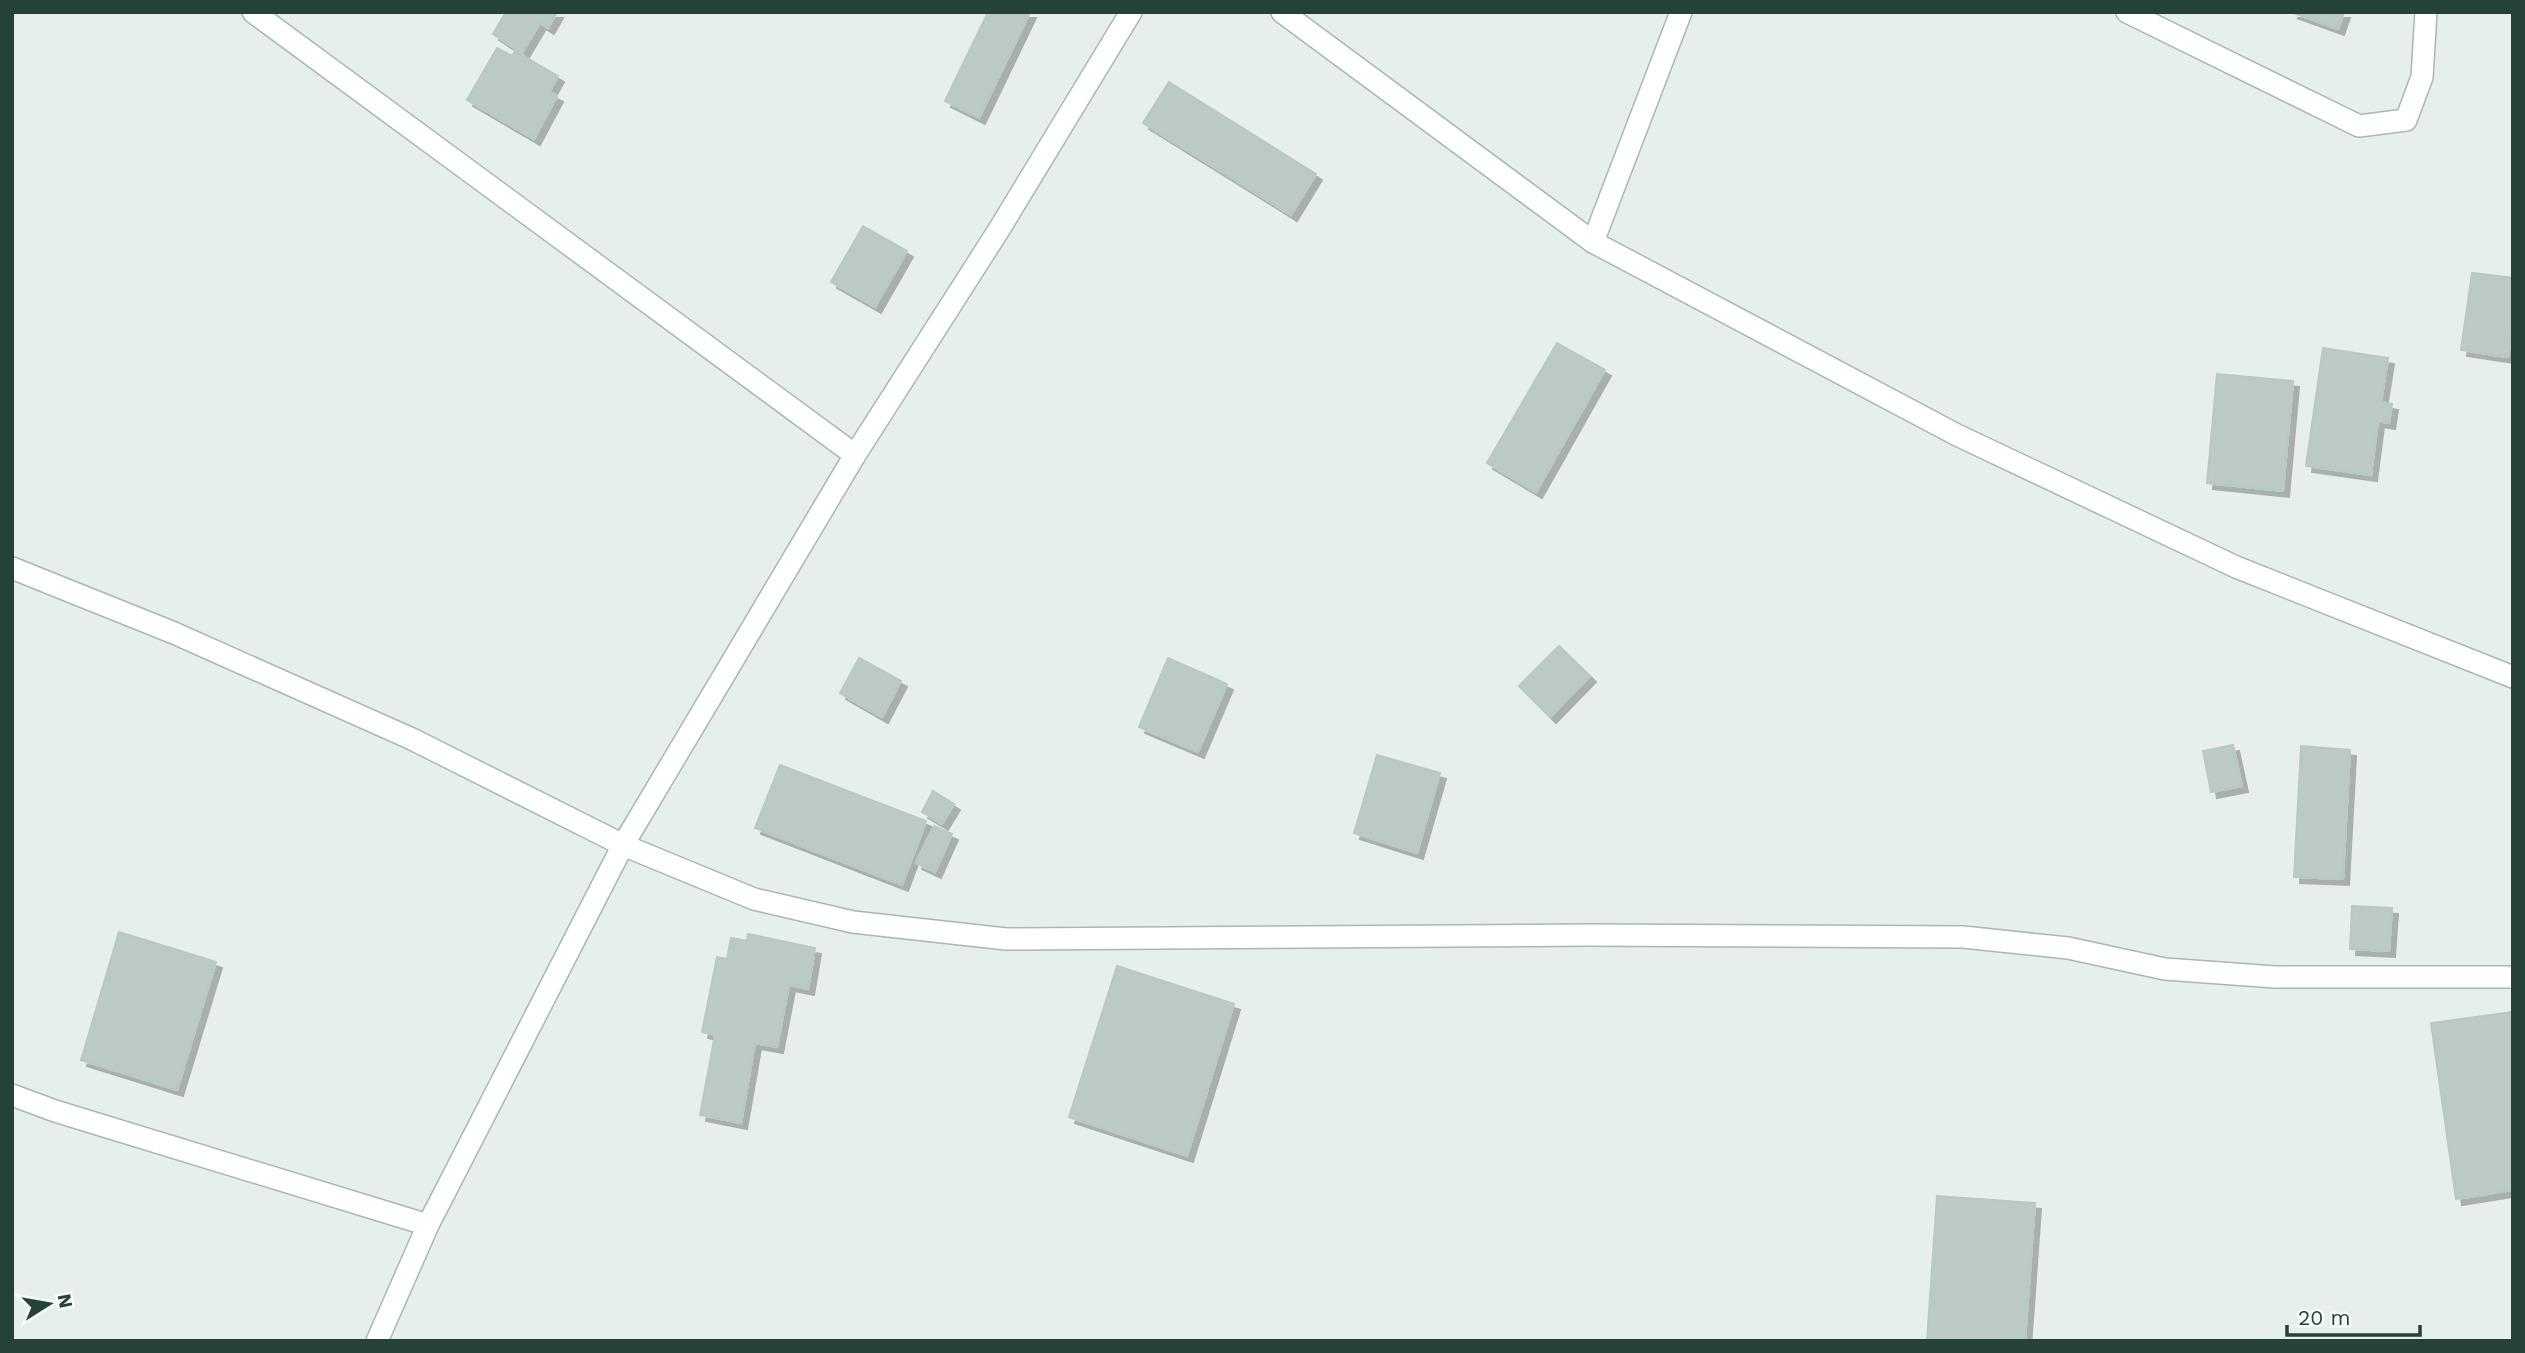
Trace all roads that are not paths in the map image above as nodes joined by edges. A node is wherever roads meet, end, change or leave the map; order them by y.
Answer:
1 (253, 12) edge
2 (1131, 12) edge
3 (1283, 12) edge
4 (1681, 12) edge
5 (2127, 12) edge
6 (2426, 12) edge
7 (1593, 242) junction
8 (855, 455) junction
9 (12, 568) edge
10 (2513, 677) edge
11 (623, 845) junction
12 (2513, 977) edge
13 (12, 1095) edge
14 (428, 1225) junction
15 (377, 1341) edge

1 - 8 street
2 - 8 street
3 - 7 street
4 - 7 street
5 - 6 street
7 - 10 street
8 - 11 street
9 - 11 street
11 - 12 street
11 - 14 street
13 - 14 street
14 - 15 street

